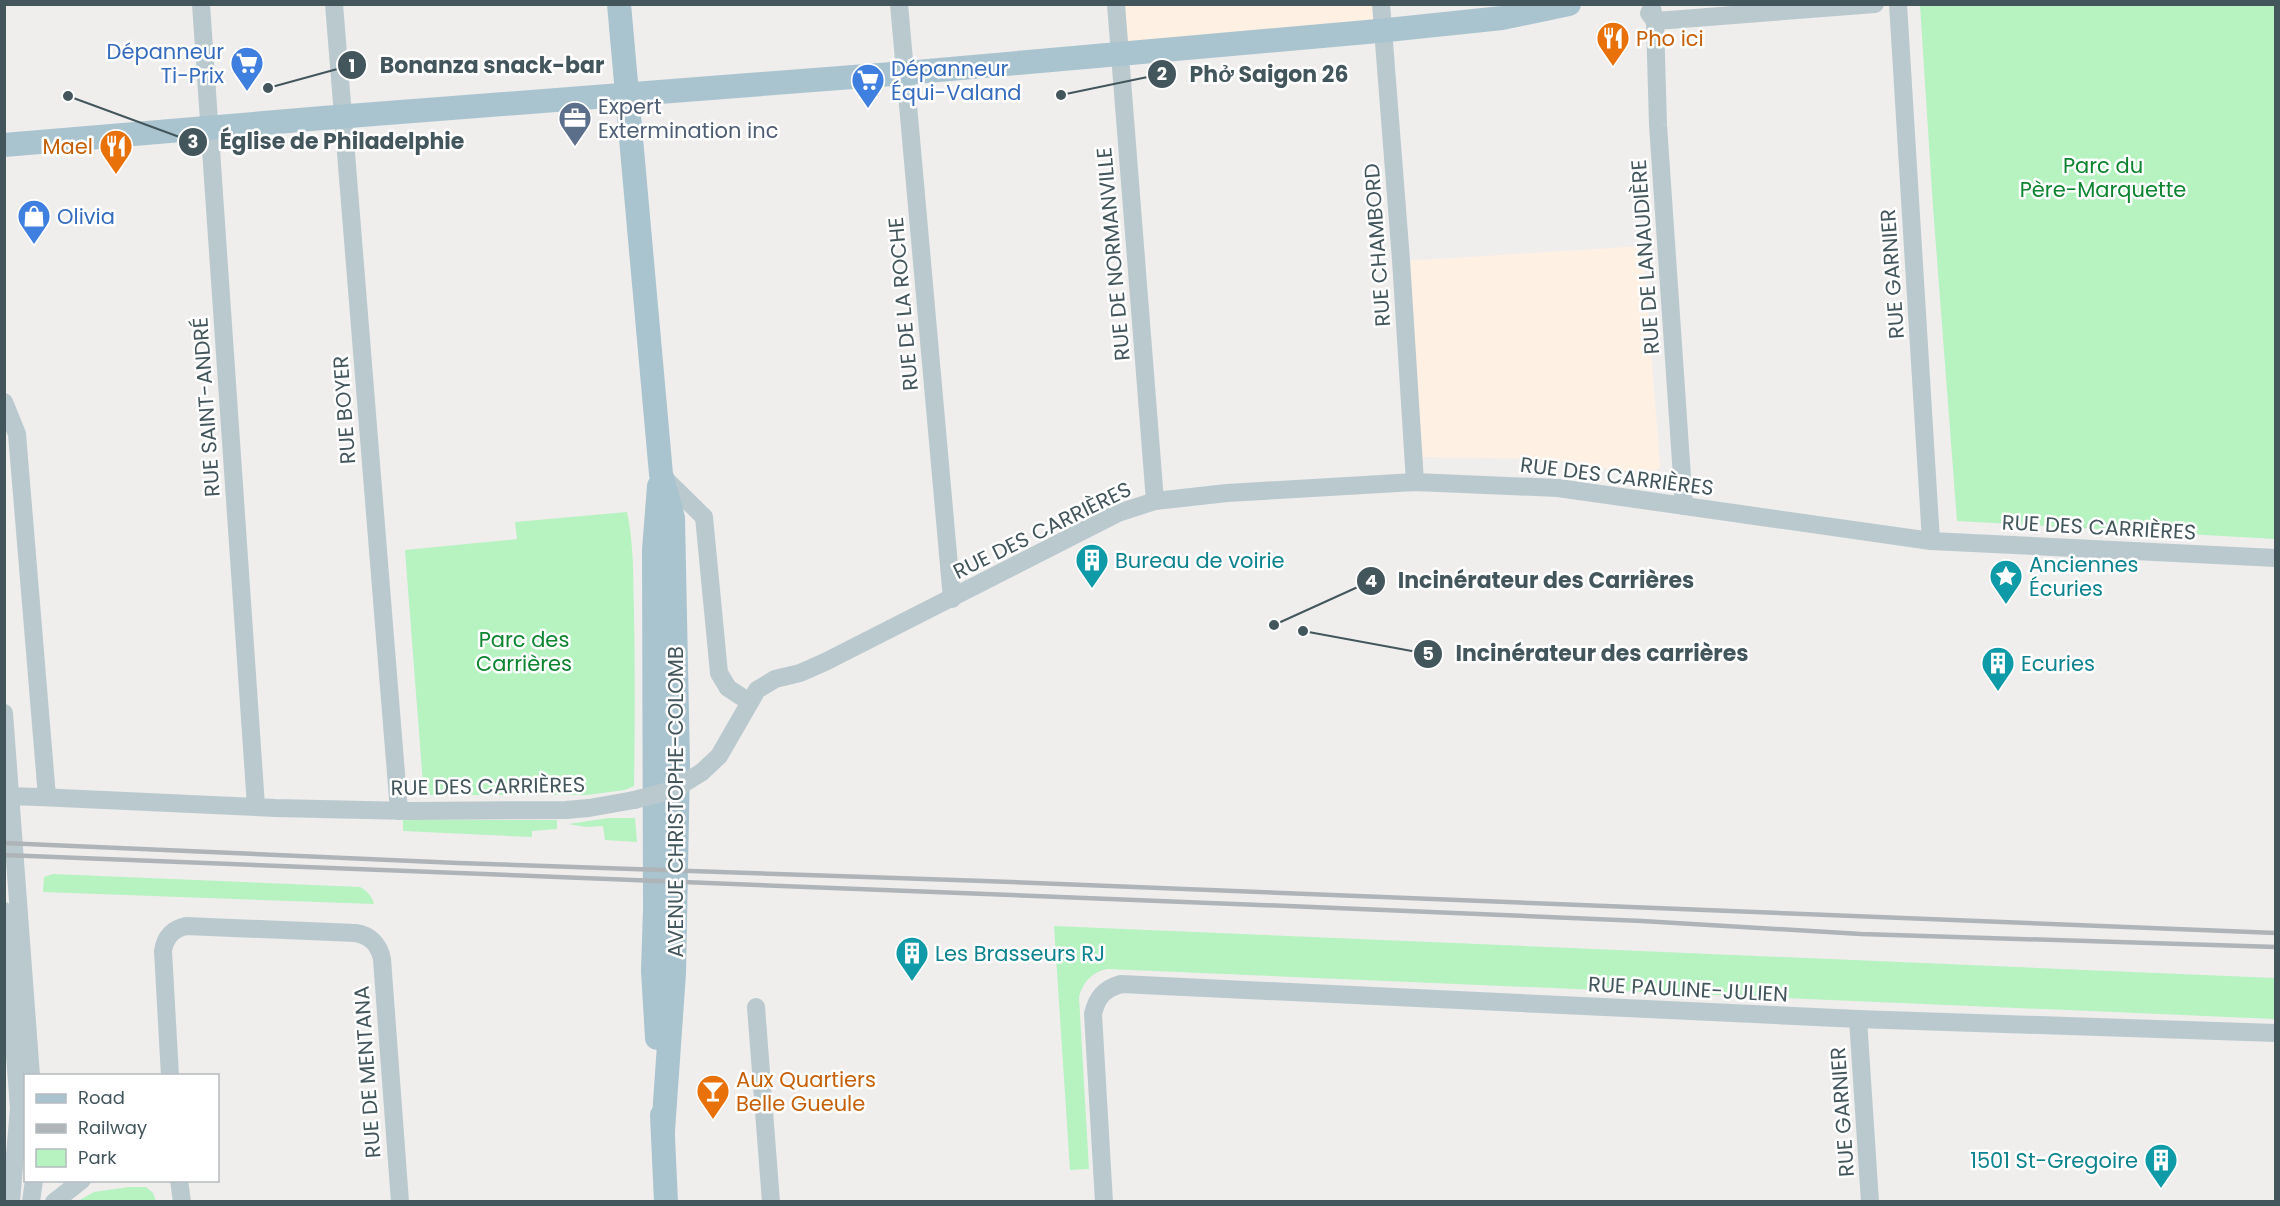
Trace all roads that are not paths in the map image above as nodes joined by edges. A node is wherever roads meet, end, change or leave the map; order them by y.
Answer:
1 (201, 4) edge
2 (334, 4) edge
3 (620, 4) edge
4 (899, 4) edge
5 (1116, 4) edge
6 (1381, 4) edge
7 (1569, 4) edge
8 (1642, 4) edge
9 (1875, 4) edge
10 (1898, 4) edge
11 (1653, 13) edge
12 (1383, 31) junction
13 (1119, 54) junction
14 (905, 74) junction
15 (627, 95) junction
16 (343, 116) junction
17 (210, 128) junction
18 (4, 145) edge
19 (4, 402) edge
20 (661, 474) junction
21 (1415, 482) junction
22 (1155, 501) junction
23 (1684, 506) junction
24 (1931, 541) junction
25 (2276, 558) edge
26 (952, 599) junction
27 (748, 701) junction
28 (4, 714) edge
29 (4, 796) edge
30 (43, 797) junction
31 (256, 806) junction
32 (399, 811) junction
33 (4, 911) edge
34 (756, 1007) dead end
35 (1858, 1019) junction
36 (2276, 1033) edge
37 (31, 1074) edge
38 (170, 1074) edge
39 (9, 1161) edge
40 (34, 1182) edge
41 (79, 1182) edge
42 (179, 1182) edge
43 (11, 1202) edge
44 (32, 1202) edge
45 (54, 1202) edge
46 (182, 1202) edge
47 (400, 1202) edge
48 (666, 1202) edge
49 (771, 1202) edge
50 (1104, 1202) edge
51 (1870, 1202) edge

1 - 17 street, RUE SAINT-ANDRÉ
2 - 16 street, RUE BOYER
3 - 15 main road, AVENUE CHRISTOPHE-COLOMB
4 - 14 street, RUE DE LA ROCHE
5 - 13 street, RUE DE NORMANVILLE
6 - 12 street, RUE CHAMBORD
7 - 12 main road
8 - 11 street
9 - 11 street
10 - 24 street, RUE GARNIER
11 - 23 street, RUE DE LANAUDIÈRE
12 - 13 main road
12 - 21 street, RUE CHAMBORD
13 - 14 main road
13 - 22 street, RUE DE NORMANVILLE
14 - 15 main road
14 - 26 street, RUE DE LA ROCHE
15 - 16 main road
15 - 20 main road, AVENUE CHRISTOPHE-COLOMB
16 - 17 main road
16 - 32 street, RUE BOYER
17 - 18 main road
17 - 31 street, RUE SAINT-ANDRÉ
19 - 30 street
20 - 27 street, AVENUE CHRISTOPHE-COLOMB
20 - 48 main road, AVENUE CHRISTOPHE-COLOMB
21 - 22 street, RUE DES CARRIÈRES
21 - 23 street, RUE DES CARRIÈRES
22 - 26 street, RUE DES CARRIÈRES
23 - 24 street, RUE DES CARRIÈRES
24 - 25 street, RUE DES CARRIÈRES
26 - 27 street, RUE DES CARRIÈRES
27 - 32 street, RUE DES CARRIÈRES, bridge
28 - 37 street
29 - 30 street, RUE DES CARRIÈRES, bridge
30 - 31 street, RUE DES CARRIÈRES
31 - 32 street, RUE DES CARRIÈRES
33 - 39 street
34 - 49 street
35 - 36 street, RUE PAULINE-JULIEN
35 - 50 street, RUE PAULINE-JULIEN
35 - 51 street, RUE GARNIER
38 - 47 street, RUE DE MENTANA
39 - 43 street
40 - 44 street
41 - 45 street
42 - 46 street

